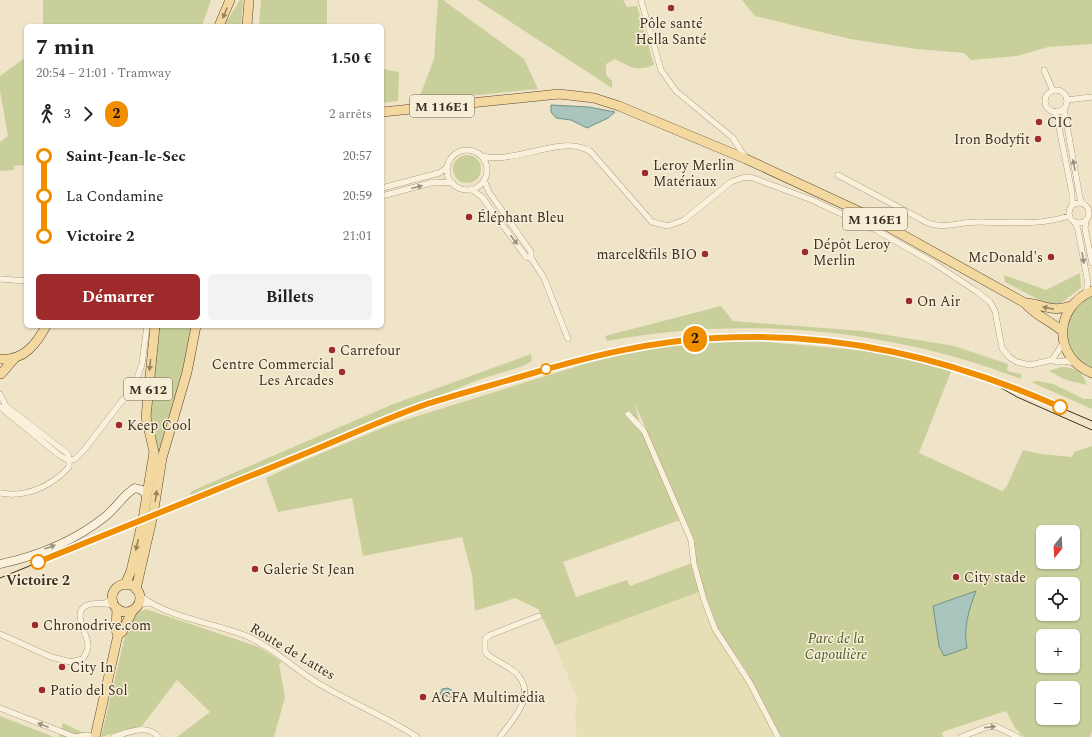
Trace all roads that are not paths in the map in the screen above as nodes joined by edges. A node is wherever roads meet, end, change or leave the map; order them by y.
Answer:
1 (230, 0) edge
2 (249, 0) edge
3 (641, 0) edge
4 (220, 24) edge
5 (247, 24) edge
6 (1044, 70) dead end
7 (1053, 91) junction
8 (1092, 97) edge
9 (1067, 100) junction
10 (1064, 109) junction
11 (384, 112) edge
12 (1054, 112) junction
13 (482, 156) junction
14 (501, 159) junction
15 (746, 159) junction
16 (448, 167) junction
17 (487, 168) junction
18 (838, 175) dead end
19 (484, 180) junction
20 (452, 183) junction
21 (384, 187) edge
22 (471, 189) junction
23 (384, 195) edge
24 (1082, 203) junction
25 (1072, 205) junction
26 (1091, 211) edge
27 (1069, 216) junction
28 (1086, 220) junction
29 (1075, 222) junction
30 (531, 258) junction
31 (1092, 263) edge
32 (0, 279) edge
33 (24, 282) edge
34 (1088, 293) edge
35 (1025, 303) junction
36 (1071, 306) junction
37 (45, 328) edge
38 (147, 328) edge
39 (154, 328) edge
40 (196, 328) edge
41 (1062, 331) junction
42 (568, 339) dead end
43 (1064, 342) junction
44 (0, 359) edge
45 (14, 359) junction
46 (1052, 360) junction
47 (1075, 363) junction
48 (1092, 373) edge
49 (0, 374) edge
50 (0, 394) edge
51 (0, 407) edge
52 (628, 414) dead end
53 (15, 416) junction
54 (70, 461) junction
55 (0, 493) edge
56 (147, 496) junction
57 (0, 564) edge
58 (125, 585) junction
59 (137, 600) junction
60 (115, 604) junction
61 (539, 616) dead end
62 (0, 634) edge
63 (118, 635) junction
64 (0, 708) edge
65 (503, 736) edge
66 (94, 737) edge
67 (114, 737) edge
68 (158, 737) edge
69 (417, 737) edge
70 (778, 737) edge
71 (961, 737) edge
72 (1018, 737) edge

1 -> 4 main road
2 - 5 main road
3 - 15 street
6 - 7 street
7 - 9 street
7 - 12 street
8 - 9 street
9 - 10 street
10 - 12 street
24 -> 10 street
11 - 15 main road, M 116E1
12 - 25 street
13 - 14 street
13 - 16 street
13 - 17 street
14 - 17 street
14 - 46 street
15 - 35 main road, M 116E1
16 - 20 street
16 - 21 street
17 - 19 street
18 - 27 street
19 - 22 street
19 - 30 street
20 - 22 street
23 -> 20 street
22 -> 30 street
24 - 25 street
24 - 26 street
25 - 27 street
26 - 28 street
27 - 29 street
28 - 29 street
28 - 31 street
29 -> 34 street
30 - 42 street
32 - 33 street
34 - 36 main road
36 -> 35 main road, M 116E1
35 - 41 main road, M 116E1
36 - 41 main road
37 - 45 main road
38 - 54 street
39 -> 56 main road, M 612
59 -> 40 main road, M 612
41 - 43 main road
43 - 46 street
43 - 47 main road
44 - 45 main road
45 - 49 main road
46 - 47 street
47 - 48 main road
50 - 53 street
51 - 53 street
52 - 70 street
53 - 54 street
54 - 55 street
57 -> 56 street
56 -> 58 main road, M 612
58 - 59 main road
58 - 60 main road
59 - 60 main road
59 - 63 main road, M 612
59 - 69 street, Route de Lattes
60 - 62 street
60 - 63 main road, M 612
61 - 65 street
63 - 66 main road, M 612
66 -> 64 street
67 - 68 street
71 -> 72 street

